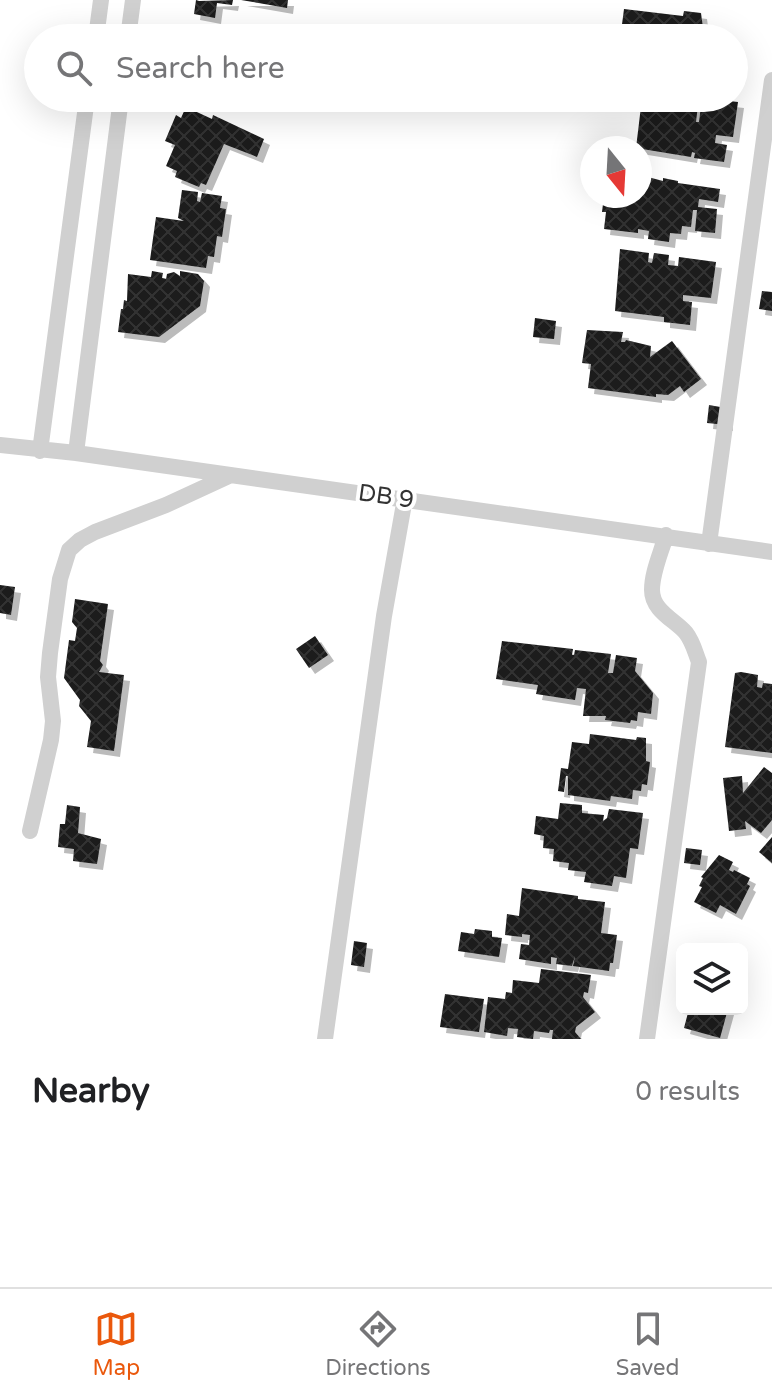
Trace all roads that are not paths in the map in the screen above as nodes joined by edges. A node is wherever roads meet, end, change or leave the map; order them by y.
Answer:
1 (101, 0) edge
2 (133, 0) edge
3 (98, 24) edge
4 (130, 24) edge
5 (772, 80) edge
6 (85, 112) edge
7 (119, 112) edge
8 (0, 445) edge
9 (40, 451) junction
10 (76, 453) junction
11 (231, 475) junction
12 (405, 498) junction
13 (666, 535) junction
14 (709, 544) junction
15 (772, 552) edge
16 (30, 831) dead end
17 (325, 1039) edge
18 (647, 1039) edge

1 - 3 street
2 - 4 street
5 - 14 street
6 - 9 street
7 - 10 street
8 - 9 street, DB 9
9 - 10 street, DB 9
10 - 11 street, DB 9
11 - 12 street, DB 9
11 - 16 street
12 - 13 street, DB 9
12 - 17 street
13 - 14 street, DB 9
13 - 18 street
14 - 15 street, DB 9

